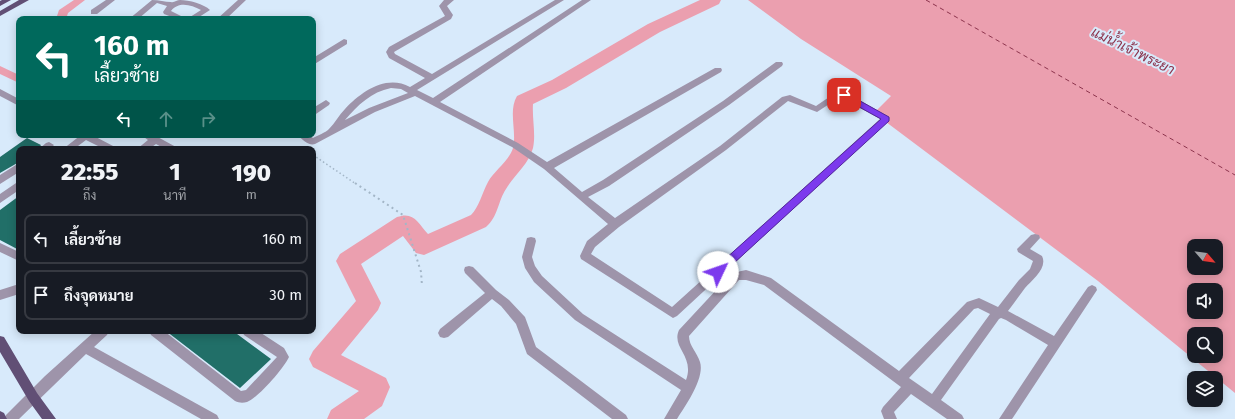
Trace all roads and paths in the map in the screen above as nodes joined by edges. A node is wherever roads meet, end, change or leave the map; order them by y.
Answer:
1 (8, 0) edge
2 (25, 0) edge
3 (111, 0) edge
4 (242, 0) edge
5 (450, 0) edge
6 (560, 0) edge
7 (588, 0) edge
8 (157, 1) edge
9 (0, 4) edge
10 (172, 5) junction
11 (94, 12) dead end
12 (0, 14) edge
13 (136, 16) edge
14 (176, 16) edge
15 (196, 16) edge
16 (224, 16) edge
17 (344, 42) dead end
18 (316, 60) edge
19 (779, 64) dead end
20 (718, 70) dead end
21 (430, 77) junction
22 (0, 92) edge
23 (413, 92) junction
24 (16, 94) edge
25 (8, 97) junction
26 (16, 101) edge
27 (432, 102) junction
28 (326, 103) dead end
29 (316, 111) edge
30 (331, 132) junction
31 (83, 138) edge
32 (92, 138) edge
33 (151, 138) edge
34 (155, 140) junction
35 (72, 146) edge
36 (107, 146) edge
37 (146, 146) edge
38 (167, 146) edge
39 (311, 146) edge
40 (316, 157) edge
41 (547, 167) junction
42 (16, 168) edge
43 (0, 180) edge
44 (16, 187) edge
45 (581, 196) junction
46 (0, 198) edge
47 (615, 224) junction
48 (1035, 238) dead end
49 (531, 242) dead end
50 (0, 247) edge
51 (16, 255) edge
52 (469, 270) dead end
53 (422, 286) dead end
54 (16, 290) edge
55 (1092, 290) dead end
56 (492, 293) junction
57 (0, 296) edge
58 (1000, 313) junction
59 (444, 333) dead end
60 (100, 334) edge
61 (159, 334) edge
62 (253, 334) edge
63 (0, 341) edge
64 (1056, 344) junction
65 (84, 348) junction
66 (905, 383) junction
67 (688, 388) junction
68 (33, 397) junction
69 (933, 402) junction
70 (675, 417) edge
71 (10, 419) edge
72 (50, 419) edge
73 (213, 419) edge
74 (622, 419) edge
75 (891, 419) edge
76 (958, 419) edge
77 (1005, 419) edge

1 - 9 main road
2 - 12 main road
3 - 11 street
4 - 16 street
5 - 21 street
6 - 21 street
7 - 27 street
8 - 10 street
8 - 13 street
10 - 14 street
10 - 15 street
17 - 18 street
19 - 45 street
20 - 41 street
21 - 23 street
22 - 25 street
23 - 27 street
23 - 30 street
23 - 30 street
24 - 25 street
25 - 26 street
27 - 41 street
28 - 29 street
30 - 39 street
31 - 35 street
32 - 36 street
33 - 34 street
34 - 37 street
34 - 38 street
40 - 53 path
41 - 45 street
42 - 43 street
44 - 46 street
45 - 47 street
47 - 47 street
48 - 58 street
49 - 67 street
50 - 51 street
52 - 56 street
54 - 57 street
55 - 64 street
56 - 59 street
56 - 74 street
58 - 64 street
58 - 66 street
58 - 69 street
60 - 65 street
61 - 62 street
63 - 68 main road
64 - 77 street
65 - 68 street
65 - 73 street
66 - 67 street
66 - 69 street
66 - 75 street
67 - 70 street
68 - 71 street
68 - 72 main road
69 - 76 street

